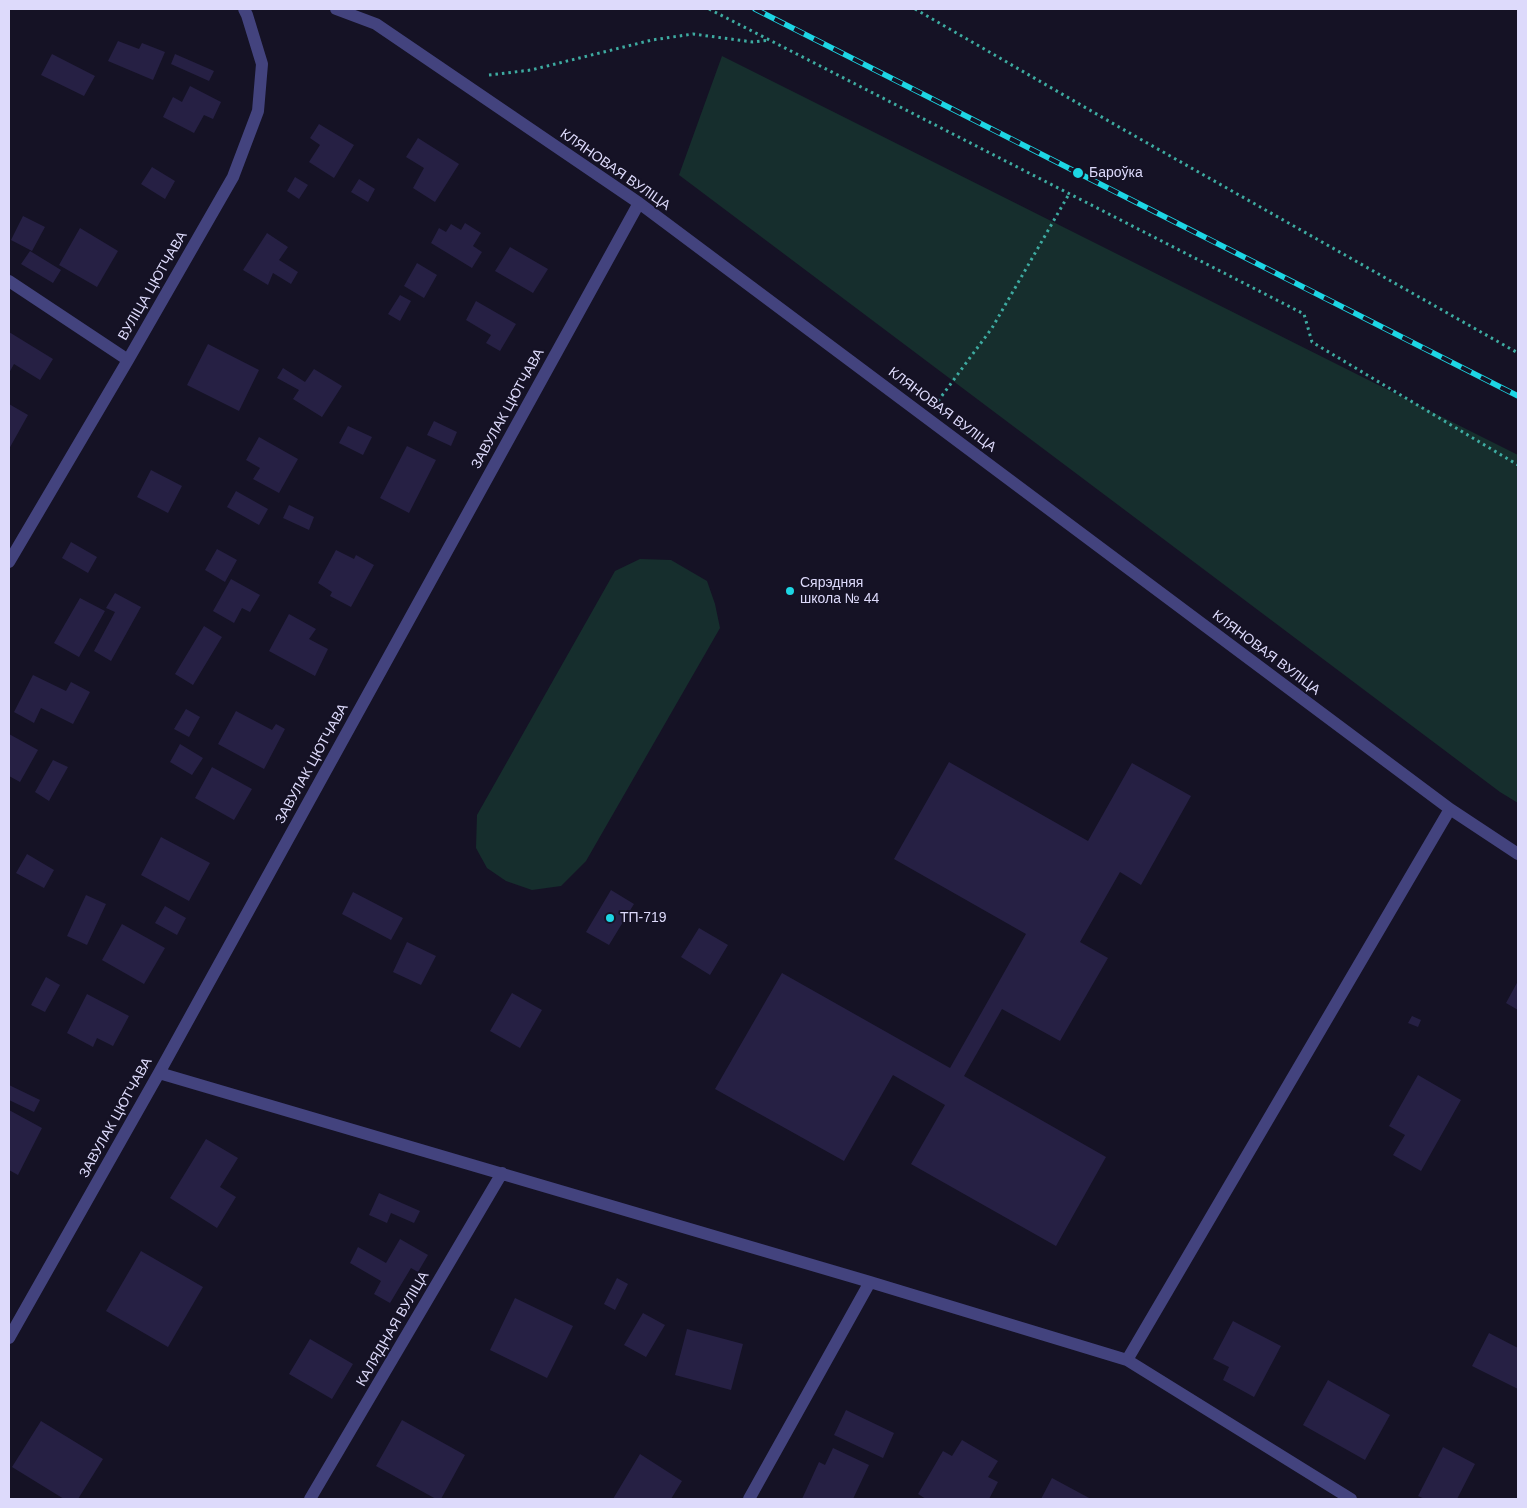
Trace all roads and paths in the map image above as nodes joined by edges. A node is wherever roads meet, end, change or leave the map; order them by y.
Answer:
1 (244, 9) edge
2 (336, 9) edge
3 (709, 9) edge
4 (915, 9) edge
5 (770, 40) junction
6 (456, 79) junction
7 (1069, 194) junction
8 (639, 203) junction
9 (9, 281) edge
10 (1518, 352) edge
11 (128, 360) junction
12 (926, 418) junction
13 (1518, 465) edge
14 (9, 562) edge
15 (1450, 810) junction
16 (1518, 854) edge
17 (159, 1073) junction
18 (502, 1173) junction
19 (870, 1282) junction
20 (9, 1338) edge
21 (1127, 1360) junction
22 (310, 1499) edge
23 (748, 1499) edge
24 (1351, 1499) edge

1 - 11 street, ВУЛІЦА ЦЮТЧАВА
2 - 6 street, КЛЯНОВАЯ ВУЛІЦА
3 - 5 path
4 - 10 path
5 - 6 path
5 - 7 path
6 - 8 street, КЛЯНОВАЯ ВУЛІЦА
7 - 12 path
7 - 13 path
8 - 12 street, КЛЯНОВАЯ ВУЛІЦА
8 - 17 street, ЗАВУЛАК ЦЮТЧАВА
9 - 11 street
11 - 14 street, ВУЛІЦА ЦЮТЧАВА
12 - 15 street, КЛЯНОВАЯ ВУЛІЦА
15 - 16 street, КЛЯНОВАЯ ВУЛІЦА
15 - 21 street
17 - 18 street
17 - 20 street, ЗАВУЛАК ЦЮТЧАВА
18 - 19 street
18 - 22 street, КАЛЯДНАЯ ВУЛІЦА
19 - 21 street
19 - 23 street
21 - 24 street

